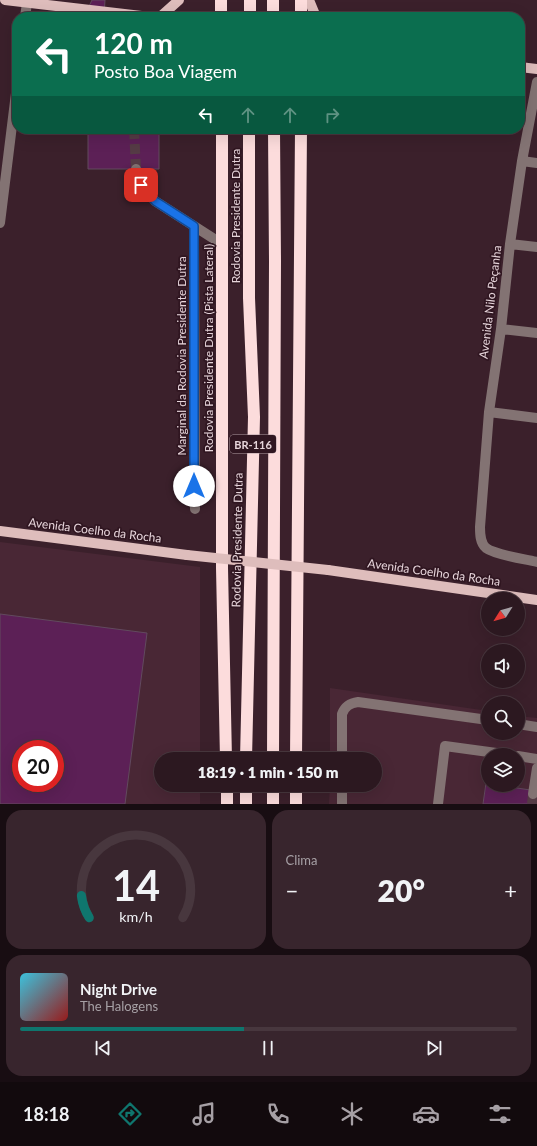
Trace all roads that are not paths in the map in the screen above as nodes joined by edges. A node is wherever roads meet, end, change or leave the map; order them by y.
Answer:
1 (6, 0) edge
2 (179, 0) edge
3 (221, 0) edge
4 (250, 0) edge
5 (273, 0) edge
6 (301, 0) edge
7 (309, 0) edge
8 (27, 2) junction
9 (26, 12) edge
10 (109, 12) edge
11 (166, 12) edge
12 (222, 12) edge
13 (250, 12) edge
14 (273, 12) edge
15 (301, 12) edge
16 (314, 12) edge
17 (525, 68) edge
18 (537, 70) edge
19 (537, 82) edge
20 (12, 126) edge
21 (221, 134) edge
22 (249, 134) edge
23 (274, 134) edge
24 (301, 134) edge
25 (522, 161) junction
26 (537, 163) edge
27 (136, 169) tunnel mouth
28 (0, 223) edge
29 (194, 226) junction
30 (222, 244) junction
31 (510, 244) junction
32 (537, 247) edge
33 (501, 329) junction
34 (537, 333) edge
35 (489, 412) junction
36 (537, 418) edge
37 (195, 509) dead end
38 (0, 531) edge
39 (537, 562) edge
40 (537, 600) edge
41 (481, 719) edge
42 (525, 725) edge
43 (537, 727) edge
44 (481, 751) edge
45 (226, 752) edge
46 (246, 752) edge
47 (273, 752) edge
48 (296, 752) edge
49 (342, 752) edge
50 (525, 757) edge
51 (537, 759) edge
52 (537, 768) edge
53 (226, 792) edge
54 (246, 792) edge
55 (273, 792) edge
56 (296, 792) edge
57 (342, 792) edge
58 (533, 794) dead end
59 (227, 804) edge
60 (246, 804) edge
61 (273, 804) edge
62 (296, 804) edge
63 (342, 804) edge
64 (438, 804) edge

1 - 8 main road
2 - 11 main road
3 - 12 highway
4 - 13 highway
5 - 14 highway
6 - 15 highway
7 - 16 main road
8 - 9 street
8 - 10 main road
17 - 18 main road
19 - 25 street, Avenida Nilo Peçanha
20 - 28 street
21 - 30 highway, Rodovia Presidente Dutra (Pista Lateral) / BR-116
22 - 46 highway, Rodovia Presidente Dutra / BR-116
23 - 47 highway, BR-116
24 - 48 highway
25 - 26 street
25 - 31 street, Avenida Nilo Peçanha
27 - 29 street
29 - 30 street
29 - 37 street, Marginal da Rodovia Presidente Dutra
30 - 45 highway, Rodovia Presidente Dutra (Pista Lateral) / BR-116
31 - 32 street
31 - 33 street, Avenida Nilo Peçanha
33 - 34 street
33 - 35 street, Avenida Nilo Peçanha
35 - 36 street
35 - 39 street, Avenida Nilo Peçanha
38 - 40 main road, Avenida Coelho da Rocha, bridge
41 - 49 street
42 - 43 street
44 - 64 street
50 - 51 street
52 - 58 street
53 - 59 highway
54 - 60 highway
55 - 61 highway
56 - 62 highway
57 - 63 street

